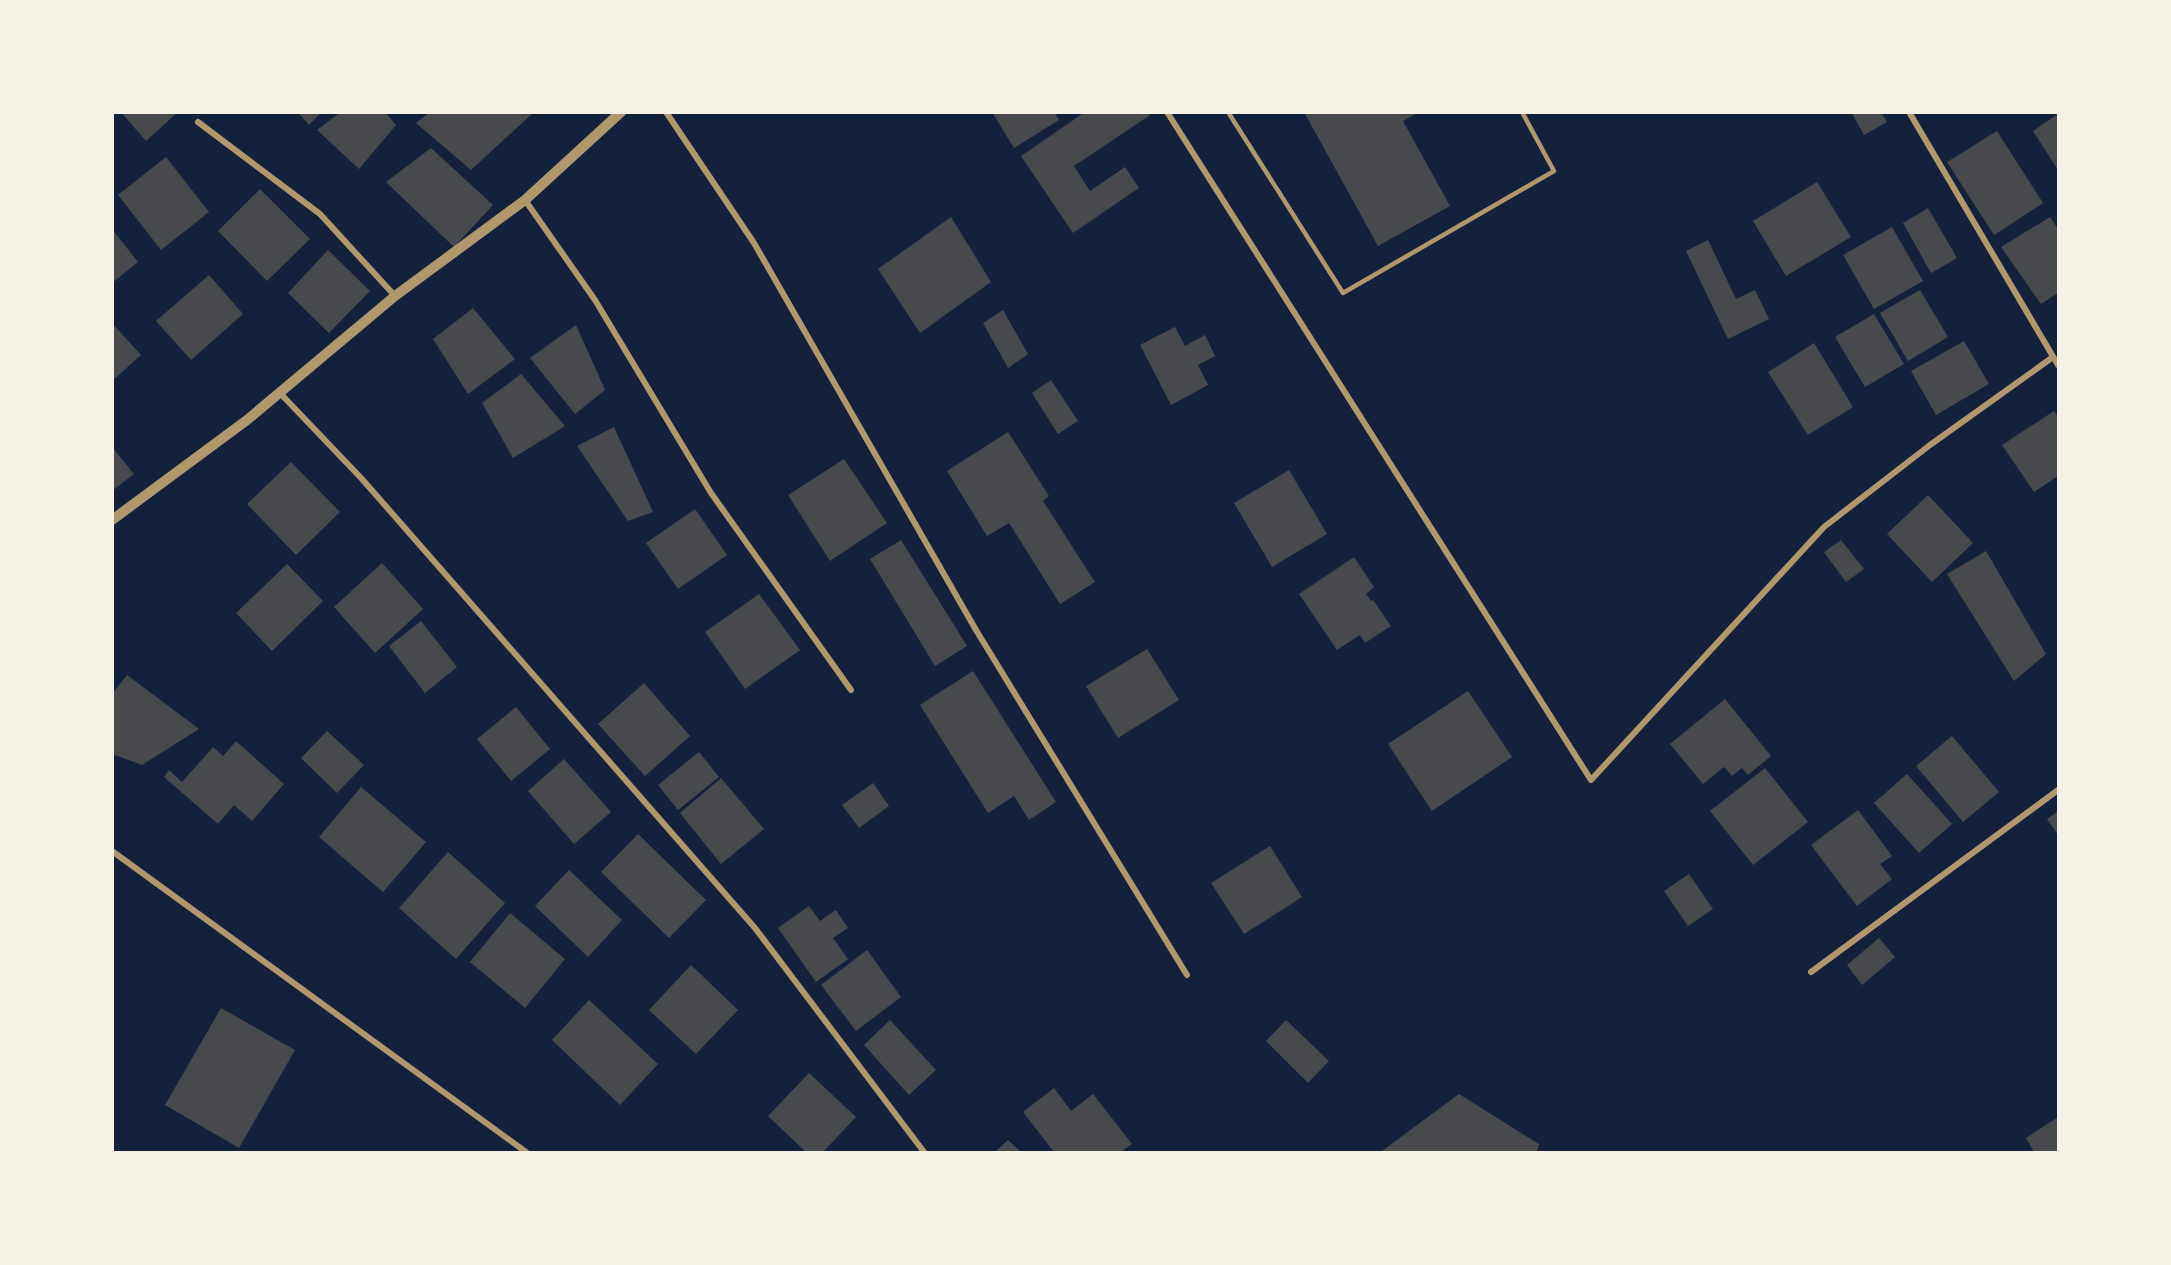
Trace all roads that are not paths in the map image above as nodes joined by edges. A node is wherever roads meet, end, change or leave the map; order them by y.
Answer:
1 (621, 112) edge
2 (666, 112) edge
3 (1167, 112) edge
4 (1228, 112) edge
5 (1522, 112) edge
6 (1909, 112) edge
7 (198, 122) dead end
8 (525, 200) junction
9 (395, 296) junction
10 (2053, 357) junction
11 (2058, 365) edge
12 (279, 392) junction
13 (112, 520) edge
14 (851, 690) dead end
15 (2058, 790) edge
16 (112, 851) edge
17 (1811, 972) dead end
18 (1187, 975) dead end
19 (526, 1152) edge
20 (924, 1152) edge

1 - 8 street
2 - 18 street
3 - 10 street
4 - 5 lane
6 - 10 street
7 - 9 street
8 - 9 street
8 - 14 street
9 - 12 street
10 - 11 street
12 - 13 street
12 - 20 street
15 - 17 street
16 - 19 street

